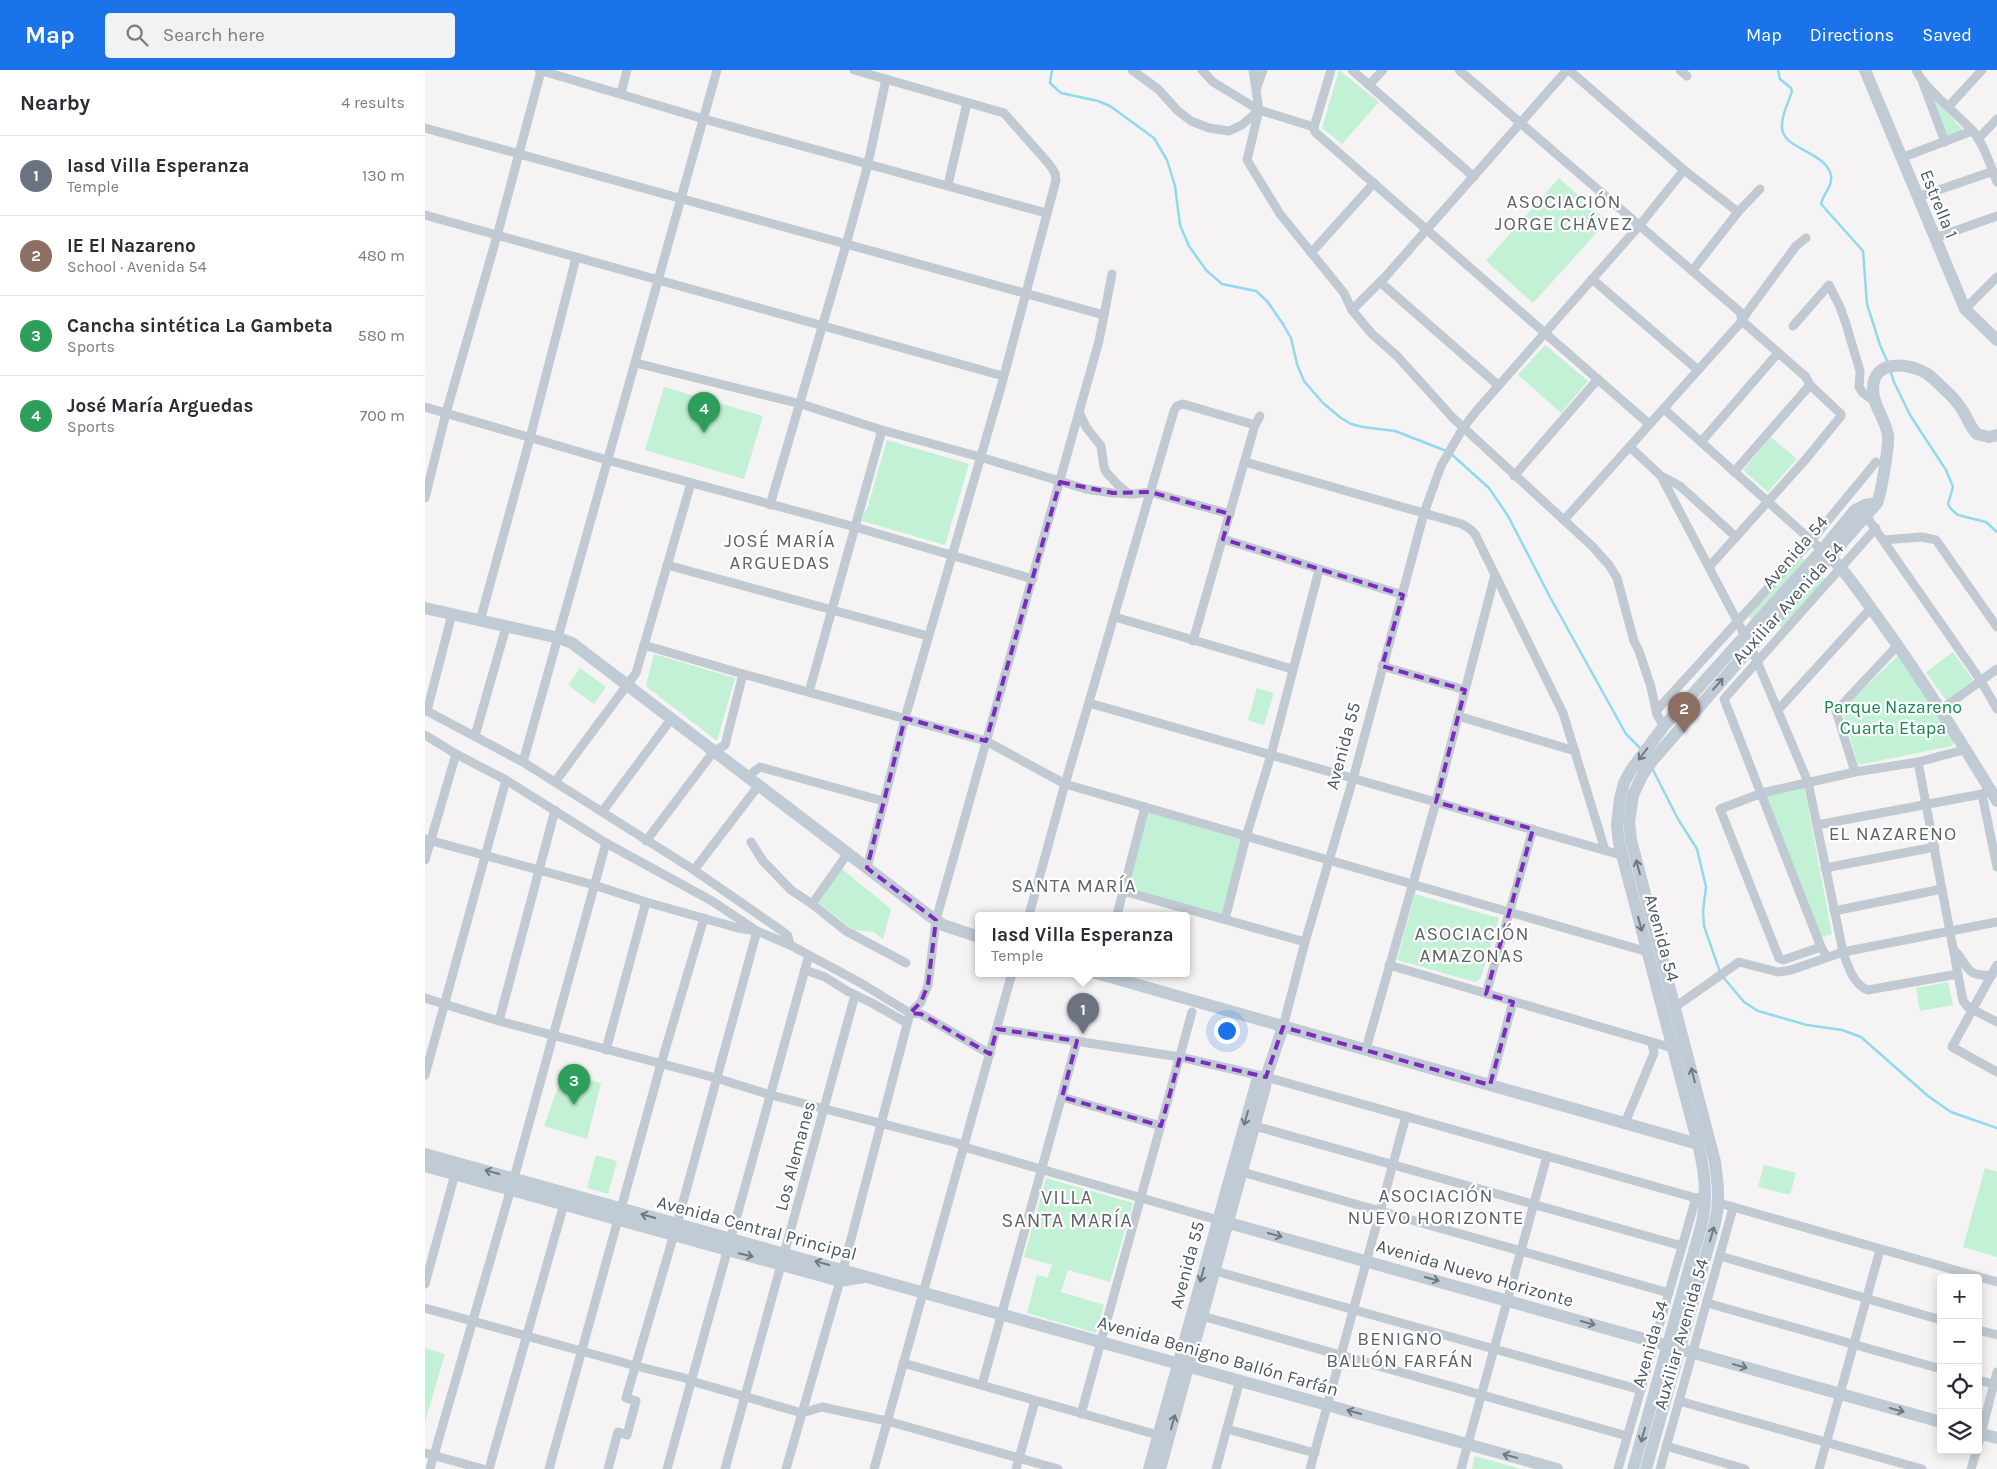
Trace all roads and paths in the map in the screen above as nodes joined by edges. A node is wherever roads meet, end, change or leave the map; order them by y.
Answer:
1 (540, 70) edge
2 (627, 70) edge
3 (717, 70) edge
4 (854, 70) edge
5 (1132, 70) edge
6 (1203, 70) edge
7 (1253, 70) edge
8 (1263, 70) edge
9 (1331, 70) edge
10 (1352, 70) edge
11 (1383, 70) edge
12 (1459, 70) edge
13 (1568, 70) edge
14 (1865, 70) edge
15 (1983, 70) edge
16 (1920, 74) edge
17 (885, 76) edge
18 (1369, 85) junction
19 (1257, 90) junction
20 (621, 93) junction
21 (967, 102) junction
22 (1949, 106) junction
23 (1259, 110) junction
24 (704, 119) junction
25 (1997, 119) edge
26 (1521, 124) junction
27 (1314, 127) junction
28 (425, 128) edge
29 (1975, 135) junction
30 (1945, 142) junction
31 (519, 154) junction
32 (1901, 158) junction
33 (868, 164) junction
34 (1685, 170) junction
35 (1996, 176) edge
36 (1474, 177) junction
37 (1374, 183) junction
38 (948, 185) junction
39 (1759, 189) dead end
40 (1918, 197) junction
41 (682, 199) junction
42 (1047, 212) junction
43 (1738, 212) junction
44 (425, 215) edge
45 (1997, 216) edge
46 (1639, 226) junction
47 (1427, 230) junction
48 (497, 236) junction
49 (1805, 238) dead end
50 (1935, 238) junction
51 (846, 245) junction
52 (1311, 253) junction
53 (576, 258) junction
54 (1692, 271) junction
55 (1111, 274) dead end
56 (1997, 277) edge
57 (659, 279) junction
58 (1592, 280) junction
59 (1380, 282) junction
60 (1026, 294) junction
61 (1965, 309) junction
62 (1352, 310) junction
63 (1104, 315) junction
64 (1742, 321) junction
65 (822, 325) junction
66 (1793, 326) dead end
67 (1545, 333) junction
68 (1997, 340) edge
69 (1778, 353) junction
70 (636, 362) junction
71 (1698, 370) junction
72 (1003, 376) junction
73 (1598, 378) junction
74 (1498, 385) junction
75 (1810, 385) junction
76 (1875, 402) junction
77 (801, 404) junction
78 (425, 408) edge
79 (1664, 409) junction
80 (1079, 412) junction
81 (447, 413) junction
82 (1260, 416) dead end
83 (1649, 424) junction
84 (1255, 425) junction
85 (1463, 428) junction
86 (882, 430) junction
87 (1997, 435) edge
88 (530, 438) junction
89 (1701, 442) junction
90 (1630, 447) junction
91 (980, 457) junction
92 (607, 460) junction
93 (1245, 462) junction
94 (1875, 462) dead end
95 (1734, 472) junction
96 (1515, 476) junction
97 (1661, 476) junction
98 (1060, 482) junction
99 (691, 483) junction
100 (1150, 492) junction
101 (1129, 494) junction
102 (425, 498) edge
103 (1767, 502) junction
104 (771, 505) junction
105 (1862, 512) junction
106 (1425, 513) junction
107 (1230, 514) junction
108 (1564, 520) junction
109 (855, 526) junction
110 (1875, 528) junction
111 (1736, 537) junction
112 (1223, 539) junction
113 (1883, 540) junction
114 (1811, 541) junction
115 (1826, 554) junction
116 (952, 555) junction
117 (667, 565) junction
118 (1709, 567) junction
119 (1841, 569) junction
120 (1319, 570) junction
121 (1495, 575) junction
122 (1033, 579) junction
123 (1403, 595) junction
124 (425, 608) edge
125 (1871, 608) junction
126 (831, 610) junction
127 (452, 614) junction
128 (1115, 617) junction
129 (480, 621) junction
130 (1738, 622) junction
131 (506, 627) junction
132 (1997, 627) edge
133 (928, 636) junction
134 (1745, 636) junction
135 (559, 638) junction
136 (1193, 641) junction
137 (645, 645) junction
138 (1898, 645) junction
139 (1751, 647) junction
140 (1757, 662) junction
141 (1382, 666) junction
142 (1293, 669) junction
143 (1997, 669) edge
144 (743, 674) junction
145 (1981, 681) junction
146 (627, 684) junction
147 (1465, 690) junction
148 (809, 692) junction
149 (1089, 703) junction
150 (1942, 709) junction
151 (1997, 709) edge
152 (426, 710) edge
153 (1778, 710) junction
154 (1656, 711) junction
155 (1458, 716) junction
156 (672, 718) junction
157 (905, 718) junction
158 (1664, 726) junction
159 (425, 735) edge
160 (475, 736) junction
161 (986, 741) junction
162 (1967, 750) junction
163 (714, 751) junction
164 (1575, 752) junction
165 (456, 754) junction
166 (1271, 754) junction
167 (523, 762) junction
168 (1918, 762) junction
169 (1855, 772) junction
170 (748, 776) junction
171 (1353, 778) junction
172 (506, 780) junction
173 (555, 782) junction
174 (1808, 782) junction
175 (1065, 784) junction
176 (759, 785) junction
177 (1762, 792) junction
178 (1986, 792) junction
179 (883, 801) junction
180 (1997, 801) edge
181 (1436, 802) junction
182 (1926, 805) junction
183 (1145, 807) junction
184 (555, 810) junction
185 (602, 812) junction
186 (1817, 826) junction
187 (1533, 829) junction
188 (1246, 837) junction
189 (428, 840) edge
190 (646, 840) junction
191 (751, 842) dead end
192 (606, 843) junction
193 (1935, 847) junction
194 (1605, 850) junction
195 (848, 853) junction
196 (1621, 855) junction
197 (485, 856) junction
198 (425, 860) edge
199 (1329, 862) junction
200 (1997, 867) edge
201 (867, 868) junction
202 (1825, 868) junction
203 (693, 870) junction
204 (538, 871) junction
205 (594, 885) junction
206 (1412, 885) junction
207 (1942, 889) junction
208 (1123, 891) junction
209 (646, 902) junction
210 (812, 904) junction
211 (1834, 911) junction
212 (1030, 912) edge
213 (1118, 912) edge
214 (1509, 912) junction
215 (704, 918) junction
216 (1225, 919) junction
217 (936, 920) junction
218 (1997, 922) edge
219 (757, 931) junction
220 (1951, 931) junction
221 (975, 936) edge
222 (1305, 942) junction
223 (791, 945) junction
224 (1821, 946) junction
225 (1954, 949) junction
226 (1648, 952) junction
227 (1843, 952) junction
228 (809, 955) junction
229 (1827, 956) junction
230 (906, 963) dead end
231 (1389, 965) junction
232 (805, 970) junction
233 (1995, 971) edge
234 (1958, 974) junction
235 (1011, 977) edge
236 (1114, 977) edge
237 (1486, 994) junction
238 (855, 995) junction
239 (425, 998) edge
240 (1513, 1002) junction
241 (444, 1003) junction
242 (1675, 1007) junction
243 (1973, 1008) junction
244 (1192, 1012) dead end
245 (910, 1013) junction
246 (499, 1020) junction
247 (1997, 1022) edge
248 (907, 1024) junction
249 (1283, 1027) junction
250 (997, 1029) junction
251 (553, 1035) junction
252 (1077, 1041) junction
253 (1652, 1044) junction
254 (1365, 1049) junction
255 (1673, 1049) junction
256 (606, 1050) junction
257 (1686, 1050) junction
258 (989, 1054) junction
259 (1180, 1057) junction
260 (661, 1064) junction
261 (1997, 1072) edge
262 (425, 1075) edge
263 (1266, 1077) junction
264 (716, 1078) junction
265 (1490, 1085) junction
266 (771, 1095) junction
267 (1062, 1097) junction
268 (824, 1109) junction
269 (1406, 1116) junction
270 (882, 1123) junction
271 (1625, 1123) junction
272 (1161, 1126) junction
273 (1255, 1126) junction
274 (1698, 1144) junction
275 (964, 1147) junction
276 (425, 1154) edge
277 (1547, 1156) junction
278 (1393, 1165) junction
279 (425, 1166) edge
280 (1041, 1170) junction
281 (1242, 1172) junction
282 (455, 1174) junction
283 (512, 1183) junction
284 (1701, 1197) junction
285 (1141, 1198) junction
286 (1719, 1203) junction
287 (564, 1204) junction
288 (1533, 1204) junction
289 (1733, 1208) junction
290 (1380, 1212) junction
291 (620, 1214) junction
292 (1223, 1221) junction
293 (675, 1230) junction
294 (729, 1244) junction
295 (1682, 1246) junction
296 (1880, 1250) junction
297 (1520, 1251) junction
298 (1720, 1256) junction
299 (784, 1259) junction
300 (1367, 1261) junction
301 (1215, 1271) junction
302 (841, 1275) junction
303 (869, 1276) joint
304 (1997, 1282) edge
305 (425, 1284) edge
306 (923, 1291) junction
307 (1669, 1293) junction
308 (1867, 1299) junction
309 (1509, 1301) junction
310 (1707, 1303) junction
311 (425, 1308) edge
312 (1354, 1310) junction
313 (1001, 1314) junction
314 (1202, 1316) junction
315 (1937, 1319) edge
316 (473, 1321) junction
317 (1982, 1331) edge
318 (1997, 1335) edge
319 (528, 1336) junction
320 (1101, 1341) junction
321 (1655, 1342) junction
322 (1854, 1345) junction
323 (1674, 1347) junction
324 (1494, 1350) junction
325 (582, 1352) junction
326 (1693, 1352) junction
327 (1342, 1356) junction
328 (903, 1363) junction
329 (1183, 1364) junction
330 (636, 1366) junction
331 (1937, 1368) edge
332 (1997, 1372) edge
333 (1240, 1380) junction
334 (691, 1381) junction
335 (1982, 1381) edge
336 (982, 1385) junction
337 (1995, 1385) edge
338 (1641, 1390) junction
339 (1840, 1394) junction
340 (1481, 1395) junction
341 (744, 1397) junction
342 (1035, 1401) junction
343 (1679, 1401) junction
344 (1329, 1405) junction
345 (802, 1413) junction
346 (1081, 1414) junction
347 (887, 1421) junction
348 (1937, 1421) edge
349 (1982, 1427) edge
350 (1227, 1428) junction
351 (1158, 1435) junction
352 (1627, 1436) junction
353 (1982, 1437) edge
354 (1997, 1438) edge
355 (1827, 1442) junction
356 (1468, 1445) junction
357 (1666, 1446) junction
358 (1315, 1452) junction
359 (425, 1453) edge
360 (1976, 1454) edge
361 (435, 1455) junction
362 (1019, 1458) junction
363 (431, 1469) edge
364 (483, 1469) edge
365 (489, 1469) edge
366 (549, 1469) edge
367 (608, 1469) edge
368 (667, 1469) edge
369 (725, 1469) edge
370 (787, 1469) edge
371 (874, 1469) edge
372 (1016, 1469) edge
373 (1058, 1469) edge
374 (1149, 1469) edge
375 (1160, 1469) edge
376 (1216, 1469) edge
377 (1310, 1469) edge
378 (1461, 1469) edge
379 (1557, 1469) edge
380 (1618, 1469) edge
381 (1633, 1469) edge
382 (1646, 1469) edge
383 (1660, 1469) edge
384 (1745, 1469) edge
385 (1819, 1469) edge
386 (1922, 1469) edge
387 (1971, 1469) edge

1 - 20 street
1 - 31 street
2 - 20 street
3 - 24 street
4 - 17 street
5 - 23 street
6 - 23 street
7 - 19 street
8 - 19 street
9 - 27 street
10 - 18 street
11 - 18 street
12 - 26 street
13 - 26 street
13 - 34 street
14 - 32 street, Estrella 1
15 - 22 street
16 - 22 street
16 - 30 street
17 - 21 street
17 - 33 street
18 - 36 street
19 - 23 street
20 - 24 street
21 - 38 street
21 - 42 street
22 - 29 street
23 - 27 street
23 - 52 street
24 - 33 street
24 - 41 street
25 - 29 street
26 - 36 street
26 - 46 street
27 - 37 street
28 - 31 street
29 - 30 street
29 - 35 street
30 - 32 street
31 - 41 street
31 - 48 street
32 - 40 street, Estrella 1
33 - 38 street
33 - 51 street
34 - 43 street
34 - 46 street, Avenida 55
35 - 40 street
36 - 47 street
37 - 47 street
37 - 52 street
38 - 42 street
39 - 43 street
40 - 50 street, Estrella 1
41 - 51 street
41 - 57 street
42 - 60 street
43 - 54 street
44 - 48 street
45 - 50 street
46 - 54 street
46 - 58 street, Avenida 55
47 - 59 street
47 - 67 street
48 - 53 street
48 - 81 street
49 - 64 street
50 - 61 street, Estrella 1
51 - 60 street
51 - 65 street
52 - 62 street
53 - 57 street
53 - 88 street
54 - 64 street
55 - 63 street
56 - 61 street
57 - 65 street
57 - 70 street
58 - 67 street, Avenida 55
58 - 71 street
59 - 62 street
59 - 74 street
60 - 63 street
60 - 72 street
61 - 68 street, Estrella 1
62 - 85 street
63 - 80 street
64 - 69 street
64 - 71 street
65 - 72 street
65 - 77 street
66 - 76 street
67 - 73 street
67 - 74 street, Avenida 55
69 - 75 street
69 - 89 street
70 - 77 street
70 - 92 street
71 - 79 street
72 - 91 street
73 - 83 street
73 - 96 street
74 - 85 street, Avenida 55
75 - 95 street
75 - 103 street
76 - 87 street
76 - 105 street, Avenida 54
77 - 86 street
77 - 104 street
78 - 81 street
79 - 83 street
79 - 89 street
80 - 98 street
80 - 101 street
81 - 88 street
81 - 102 street
82 - 84 street
83 - 90 street
84 - 93 street
84 - 100 street
85 - 96 street
85 - 106 street, Avenida 55
86 - 91 street
86 - 109 street
88 - 92 street
88 - 129 street
89 - 95 street
90 - 97 street
90 - 108 street
91 - 98 street
91 - 116 street
92 - 99 street
92 - 135 street
93 - 106 street
93 - 107 street
94 - 114 street, Auxiliar Avenida 54
95 - 103 street
96 - 108 street
97 - 111 street
97 - 118 street
98 - 101 street
98 - 122 street
99 - 104 street
99 - 117 street
100 - 101 street
100 - 107 street
100 - 128 street
103 - 111 street
103 - 114 street
104 - 109 street
105 - 110 street
105 - 115 street, Avenida 54
106 - 121 street
106 - 123 street, Avenida 55
107 - 112 street
108 - 154 street
109 - 116 street
109 - 126 street
110 - 113 street
110 - 119 street, Auxiliar Avenida 54
111 - 118 street
112 - 120 street
112 - 136 street
113 - 132 street
113 - 145 street
114 - 115 street
114 - 130 street, Auxiliar Avenida 54
115 - 119 street
115 - 134 street, Avenida 54
115 - 139 street, Avenida 54
116 - 122 street
116 - 133 street
117 - 126 street
117 - 137 street
118 - 130 street
119 - 125 street
119 - 140 street, Auxiliar Avenida 54
120 - 123 street
120 - 142 street
121 - 147 street
121 - 164 street
122 - 161 street
123 - 141 street, Avenida 55
124 - 127 street
125 - 138 street
125 - 153 street
126 - 133 street
126 - 148 street
127 - 129 street
127 - 152 street
128 - 136 street
128 - 149 street
129 - 131 street
130 - 134 street
130 - 154 street, Auxiliar Avenida 54
131 - 135 street
131 - 160 street
133 - 157 street
134 - 158 street, Avenida 54
135 - 146 street
135 - 167 street
136 - 142 street
137 - 144 street
137 - 146 street
138 - 150 street
138 - 169 street
139 - 140 street
242 -> 139 street, Avenida 54
140 - 153 street
140 - 177 street, Auxiliar Avenida 54
141 - 147 street
141 - 171 street, Avenida 55
142 - 166 street
143 - 145 street
144 - 148 street
144 - 163 street
145 - 150 street
145 - 151 street
146 - 156 street
146 - 173 street
147 - 155 street
148 - 157 street
149 - 166 street
149 - 175 street
150 - 162 street
152 - 160 street
153 - 174 street
154 - 158 street
155 - 164 street
155 - 181 street
156 - 163 street
156 - 185 street
157 - 161 street
157 - 179 street
158 -> 196 street, Avenida 54
159 - 165 street
160 - 167 street
161 - 175 street
161 - 217 street
162 - 168 street
162 - 178 street
163 - 170 street
163 - 190 street
164 - 194 street
165 - 172 street
165 - 189 street
166 - 171 street
166 - 188 street
167 - 173 street
168 - 169 street
168 - 182 street
169 - 174 street
170 - 176 street
170 - 179 street
171 - 181 street
171 - 199 street, Avenida 55
172 - 184 street
172 - 197 street
173 - 185 street
174 - 177 street
174 - 186 street
175 - 183 street
175 - 212 street
176 - 195 street
176 - 203 street
177 - 224 street
177 - 224 street
178 - 180 street
178 - 182 street
178 - 200 street
179 - 201 street
181 - 187 street
181 - 206 street
182 - 186 street
182 - 193 street
183 - 188 street
183 - 208 street
184 - 192 street
184 - 204 street
185 - 190 street
186 - 202 street
187 - 194 street
187 - 214 street
188 - 199 street
188 - 216 street
189 - 197 street
189 - 198 street
190 - 203 street
191 - 210 street
192 - 205 street
192 - 219 street
193 - 202 street
193 - 207 street
194 - 196 street
195 - 201 street
195 - 210 street
196 -> 226 street, Avenida 54
197 - 204 street
197 - 241 street
199 - 206 street
199 - 222 street, Avenida 55
201 - 217 street
202 - 211 street
203 - 223 street
204 - 205 street
204 - 246 street
205 - 209 street
205 - 251 street
206 - 214 street
206 - 231 street
207 - 211 street
207 - 220 street
208 - 213 street
208 - 216 street
209 - 215 street
209 - 256 street
210 - 230 street
211 - 227 street
214 - 226 street
214 - 237 street
215 - 219 street
215 - 260 street
216 - 222 street
217 - 221 street
217 - 245 street
218 - 220 street
219 - 223 street
219 - 264 street
220 - 225 street
220 - 227 street
222 - 249 street, Avenida 55
223 - 228 street
224 - 229 street
225 - 233 street
225 - 234 street
226 - 255 street, Avenida 54
227 - 229 street
227 - 234 street
228 - 232 street
228 - 245 street
229 - 242 street
231 - 237 street
231 - 254 street
232 - 238 street
232 - 266 street
233 - 243 street
234 - 243 street
235 - 250 street
236 - 249 street
237 - 240 street
238 - 248 street
238 - 268 street, Los Alemanes
239 - 241 street
240 - 253 street
240 - 265 street
241 - 246 street
241 - 262 street
242 - 257 street, Avenida 54
243 - 247 street
243 - 261 street
244 - 259 street
245 - 248 street
245 - 258 street
246 - 251 street
248 - 270 street
249 - 254 street
249 - 263 street, Avenida 55
250 - 252 street
250 - 258 street
251 - 256 street
251 - 283 street
252 - 259 street
252 - 267 street
253 - 255 street
253 - 271 street
254 - 265 street
255 - 257 street
255 - 274 street, Avenida 54
256 - 260 street
286 -> 257 street, Avenida 54
258 - 275 street
259 - 263 street
259 - 272 street
260 - 264 street
260 - 291 street
263 - 269 street
263 - 273 street, Avenida 55
263 -> 292 street, Avenida 55
264 - 266 street
264 - 293 street
265 - 271 street
266 - 268 street
266 - 294 street
267 - 272 street
267 - 280 street
268 - 270 street
268 - 299 street, Los Alemanes
269 - 277 street
269 - 278 street
270 - 275 street
270 - 302 street
271 - 274 street
272 - 285 street
273 - 278 street
273 - 281 street, Avenida 55
274 - 284 street, Avenida 54
275 - 280 street
275 - 306 street
283 -> 276 street, Avenida Central Principal
277 - 284 street
277 - 288 street
278 - 288 street
278 - 290 street
279 - 282 street, Avenida Central Principal
280 - 285 street
280 - 313 street
281 - 290 street
281 - 292 street, Avenida 55
282 - 283 street, Avenida Central Principal
282 - 305 street
283 - 287 street, Avenida Central Principal
283 - 291 street, Avenida Central Principal
283 - 316 street
284 - 295 street
284 - 323 street, Avenida 54
285 - 292 street
285 - 320 street
286 - 289 street
323 -> 286 street, Avenida 54
287 - 291 street, Avenida Central Principal
287 - 319 street
288 - 295 street
288 - 297 street
289 - 296 street
289 - 298 street, Auxiliar Avenida 54
290 - 297 street
290 - 300 street
291 - 293 street, Avenida Central Principal
291 - 325 street
292 -> 300 street, Avenida Nuevo Horizonte
292 - 301 street, Avenida 55
292 -> 329 street, Avenida 55
293 - 294 street, Avenida Central Principal
293 - 330 street
294 - 299 street, Avenida Central Principal
294 - 334 street
295 - 307 street
296 - 304 street
296 - 308 street
297 - 307 street
297 - 309 street
298 - 308 street
298 - 310 street, Auxiliar Avenida 54
299 - 302 street, Avenida Central Principal
299 - 341 street, Los Alemanes
300 -> 309 street, Avenida Nuevo Horizonte
300 - 312 street
301 - 312 street
301 - 314 street, Avenida 55
302 - 303 street, Avenida Central Principal
302 - 345 street
303 - 306 street, Avenida Benigno Ballón Farfán
306 - 313 street, Avenida Benigno Ballón Farfán
306 - 328 street
307 - 321 street
308 - 315 street
308 - 322 street
309 -> 321 street, Avenida Nuevo Horizonte
309 - 324 street
310 - 322 street
310 - 326 street, Auxiliar Avenida 54
311 - 316 street
312 - 324 street
312 - 327 street
313 - 320 street, Avenida Benigno Ballón Farfán
313 - 336 street
314 - 327 street
314 - 329 street, Avenida 55
316 - 319 street
316 - 361 street
317 - 318 street
319 - 325 street
319 - 365 street
320 - 329 street, Avenida Benigno Ballón Farfán
320 - 346 street
321 - 323 street, Avenida Nuevo Horizonte
321 - 338 street
322 - 331 street
322 - 339 street
323 - 326 street, Avenida Nuevo Horizonte
323 -> 381 street, Avenida 54
323 - 382 street, Avenida 54
324 - 338 street
324 - 340 street
325 - 330 street
325 - 366 street
326 -> 339 street
326 - 343 street, Auxiliar Avenida 54
327 - 340 street
327 - 344 street
328 - 336 street
328 - 347 street
329 - 333 street, Avenida Benigno Ballón Farfán
329 - 351 street, Avenida 55
375 -> 329 street, Avenida 55
330 - 334 street
330 - 367 street
332 - 337 street
333 - 344 street, Avenida Benigno Ballón Farfán
333 - 350 street
334 - 341 street
334 - 368 street
335 - 337 street
336 - 342 street
337 - 349 street
338 - 352 street
339 -> 348 street
339 - 355 street
340 - 352 street
340 - 356 street
341 - 345 street
341 - 369 street, Los Alemanes
342 - 346 street
342 - 362 street
343 - 355 street
343 - 357 street, Auxiliar Avenida 54
356 -> 344 street, Avenida Benigno Ballón Farfán
344 - 358 street
345 - 347 street
345 - 370 street
346 - 351 street
347 - 362 street
347 - 371 street
350 - 358 street
350 - 376 street
351 - 374 street, Avenida 55
352 - 380 street
353 - 354 street
355 - 385 street
355 - 386 street
356 - 378 street
379 -> 356 street, Avenida Benigno Ballón Farfán
357 - 383 street, Auxiliar Avenida 54
357 - 384 street
358 - 377 street
359 - 361 street
360 - 387 street
361 - 363 street
361 - 364 street
362 - 372 street
362 - 373 street

